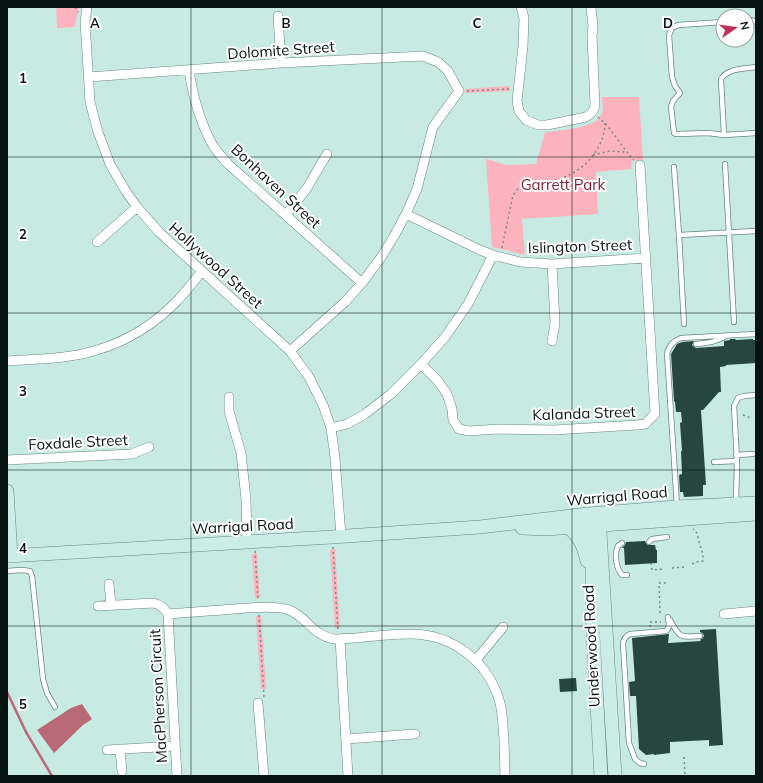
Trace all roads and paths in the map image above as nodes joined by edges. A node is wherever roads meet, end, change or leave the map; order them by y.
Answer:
1 (87, 7) edge
2 (521, 7) edge
3 (591, 7) edge
4 (278, 16) dead end
5 (715, 22) edge
6 (281, 64) junction
7 (756, 68) edge
8 (189, 71) junction
9 (89, 77) junction
10 (518, 89) junction
11 (459, 91) junction
12 (593, 111) junction
13 (605, 123) junction
14 (756, 133) edge
15 (724, 135) junction
16 (626, 152) junction
17 (327, 154) dead end
18 (593, 155) junction
19 (724, 164) dead end
20 (640, 165) joint
21 (674, 167) dead end
22 (137, 208) junction
23 (406, 214) junction
24 (286, 215) junction
25 (756, 231) edge
26 (728, 232) junction
27 (680, 235) junction
28 (97, 242) dead end
29 (496, 256) junction
30 (646, 258) junction
31 (552, 264) junction
32 (202, 270) junction
33 (362, 283) junction
34 (734, 322) dead end
35 (684, 324) dead end
36 (756, 334) edge
37 (726, 336) junction
38 (552, 341) dead end
39 (696, 344) dead end
40 (290, 350) junction
41 (7, 361) edge
42 (421, 364) junction
43 (756, 395) edge
44 (229, 397) dead end
45 (742, 416) dead end
46 (751, 418) dead end
47 (331, 428) junction
48 (149, 447) dead end
49 (753, 454) dead end
50 (736, 455) junction
51 (7, 460) edge
52 (737, 461) junction
53 (714, 462) dead end
54 (7, 491) edge
55 (756, 503) edge
56 (677, 507) junction
57 (736, 510) junction
58 (756, 514) edge
59 (594, 519) junction
60 (480, 526) junction
61 (568, 527) junction
62 (693, 529) dead end
63 (336, 537) junction
64 (666, 537) dead end
65 (251, 542) junction
66 (649, 542) dead end
67 (622, 544) dead end
68 (9, 556) edge
69 (651, 563) dead end
70 (692, 564) dead end
71 (685, 567) dead end
72 (672, 568) dead end
73 (664, 569) dead end
74 (7, 571) edge
75 (627, 576) dead end
76 (665, 582) dead end
77 (109, 584) dead end
78 (592, 595) junction
79 (111, 605) junction
80 (98, 606) dead end
81 (259, 607) junction
82 (756, 611) edge
83 (660, 613) dead end
84 (168, 614) junction
85 (724, 614) dead end
86 (661, 622) dead end
87 (503, 627) dead end
88 (650, 629) dead end
89 (700, 636) dead end
90 (340, 638) junction
91 (594, 658) junction
92 (608, 658) junction
93 (476, 660) junction
94 (258, 703) joint
95 (55, 708) dead end
96 (415, 734) dead end
97 (346, 739) junction
98 (175, 746) junction
99 (120, 749) junction
100 (107, 750) dead end
101 (684, 757) dead end
102 (644, 764) dead end
103 (122, 770) dead end
104 (177, 776) edge
105 (264, 776) edge
106 (348, 776) edge
107 (505, 776) edge
108 (601, 776) edge
109 (615, 776) edge
110 (685, 776) edge

1 - 9 street, Hollywood Street
2 - 10 street
3 - 12 street
4 - 6 street
5 - 15 lane
6 - 8 street, Dolomite Street
6 - 11 street, Dolomite Street
7 - 15 lane
8 - 9 street, Dolomite Street
8 - 24 street, Bonhaven Street
9 - 22 street, Hollywood Street
10 - 11 path
10 - 12 street
11 - 23 street
12 - 13 path
13 - 16 path
13 - 18 path
14 - 15 lane
16 - 18 path
16 - 20 path
17 - 24 street
18 - 29 path
19 - 26 lane
20 - 30 street, Kalanda Street
21 - 27 lane
22 - 28 street
22 - 32 street, Hollywood Street
23 - 29 street, Islington Street
23 - 33 street
24 - 33 street, Bonhaven Street
25 - 26 lane
26 - 27 lane
26 - 34 lane
27 - 35 lane
29 - 31 street, Islington Street
29 - 42 street
30 - 31 street, Islington Street
30 - 42 street, Kalanda Street
31 - 38 street
32 - 40 street, Hollywood Street
32 - 41 street
33 - 40 street
36 - 37 lane
37 - 39 lane
37 - 56 lane
40 - 47 street, Hollywood Street
42 - 47 street
43 - 50 lane
44 - 65 street
45 - 46 path
47 - 63 street, Hollywood Street
48 - 51 street, Foxdale Street
49 - 50 lane
50 - 52 lane
52 - 53 lane
52 - 57 lane
54 - 68 main road
55 - 57 main road, Warrigal Road
56 - 57 main road, Warrigal Road
56 - 59 main road, Warrigal Road
57 - 58 main road, Warrigal Road
57 - 59 main road, Warrigal Road
59 - 60 main road, Warrigal Road
59 - 61 main road, Warrigal Road
59 - 78 main road, Underwood Road
59 - 92 main road, Underwood Road
60 - 61 main road, Warrigal Road
60 - 63 main road, Warrigal Road
61 - 78 main road, Underwood Road
62 - 70 path
63 - 65 main road, Warrigal Road
63 - 90 path
64 - 66 lane
65 - 68 main road, Warrigal Road
65 - 81 path
67 - 75 lane
69 - 73 path
71 - 72 path
74 - 95 lane
76 - 83 path
77 - 79 street
78 - 91 main road, Underwood Road
79 - 80 street
79 - 84 street
81 - 84 street
81 - 90 street
81 - 94 path
82 - 85 street
84 - 98 street, MacPherson Circuit
86 - 88 path
87 - 93 street
89 - 102 lane
90 - 93 street
90 - 97 street
91 - 92 main road
91 - 108 main road, Underwood Road
92 - 109 main road, Underwood Road
93 - 107 street
94 - 105 street
96 - 97 street
97 - 106 street
98 - 99 street
98 - 104 street, MacPherson Circuit
99 - 100 street
99 - 103 street
101 - 110 path

